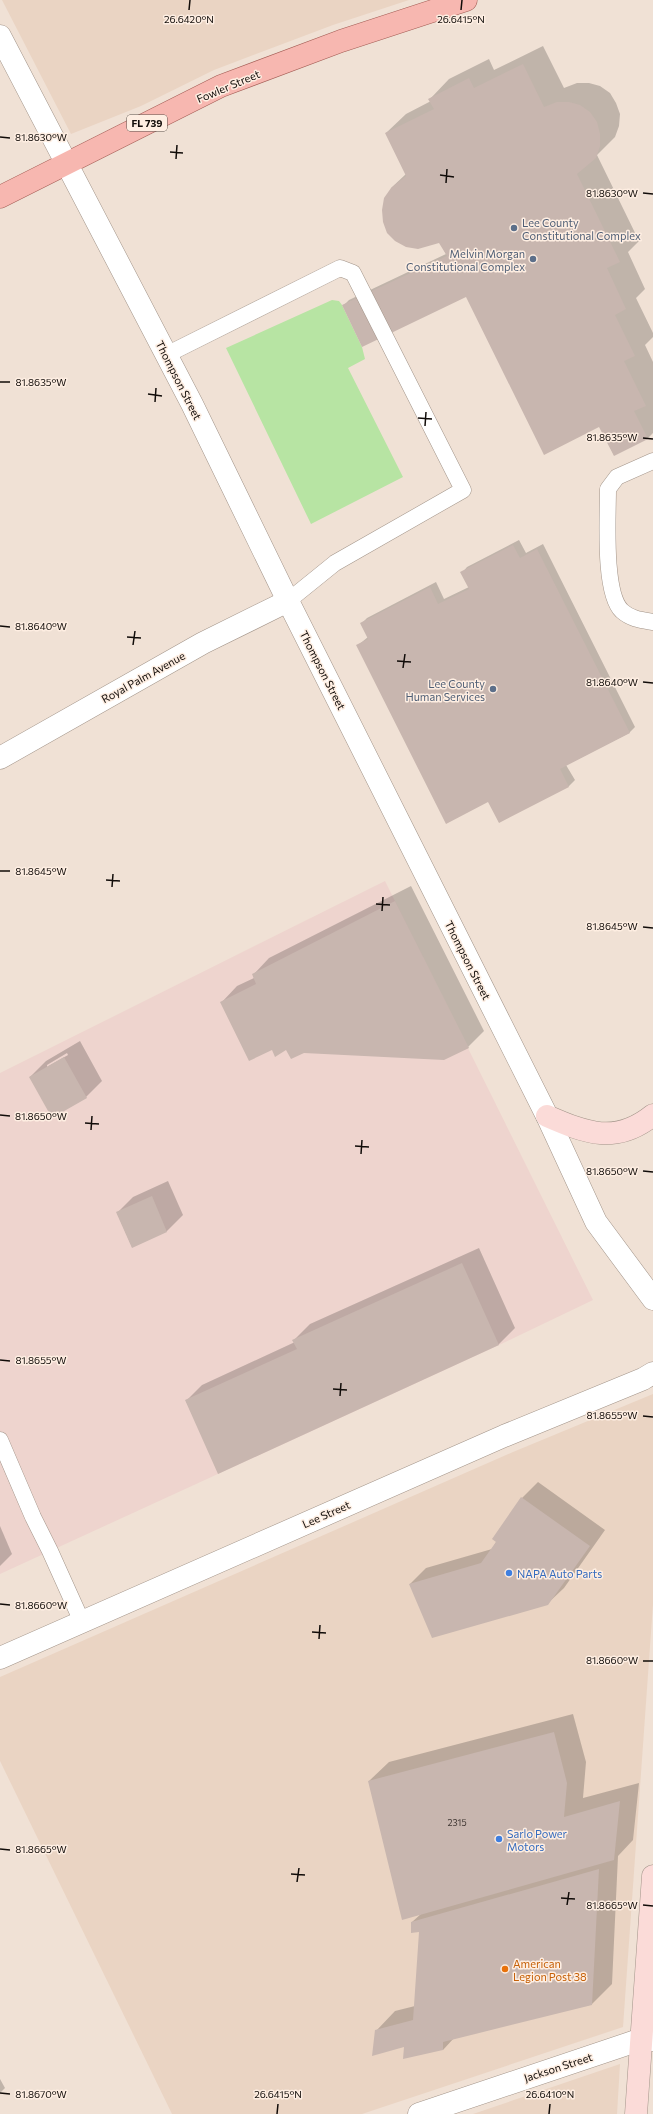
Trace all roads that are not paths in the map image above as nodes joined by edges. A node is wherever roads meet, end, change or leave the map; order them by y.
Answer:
1 (466, 0) edge
2 (0, 36) edge
3 (66, 164) junction
4 (0, 198) edge
5 (166, 356) junction
6 (653, 461) edge
7 (288, 601) junction
8 (653, 622) edge
9 (0, 758) edge
10 (653, 1115) edge
11 (547, 1116) junction
12 (653, 1298) edge
13 (653, 1373) edge
14 (0, 1440) edge
15 (82, 1622) junction
16 (0, 1658) edge
17 (653, 1876) edge
18 (647, 2040) edge
19 (418, 2114) edge
20 (636, 2114) edge

1 - 3 main road, Fowler Street / FL 739
2 - 3 street, Thompson Street
3 - 4 main road, Fowler Street / FL 739
3 - 5 street, Thompson Street
5 - 7 street, Thompson Street
5 - 7 lane
6 - 8 lane
7 - 9 street, Royal Palm Avenue
7 - 11 street, Thompson Street
10 - 11 main road
11 - 12 street, Thompson Street
13 - 15 street, Lee Street
14 - 15 lane
15 - 16 street, Lee Street
17 - 18 main road
18 - 19 street, Jackson Street
18 - 20 main road

